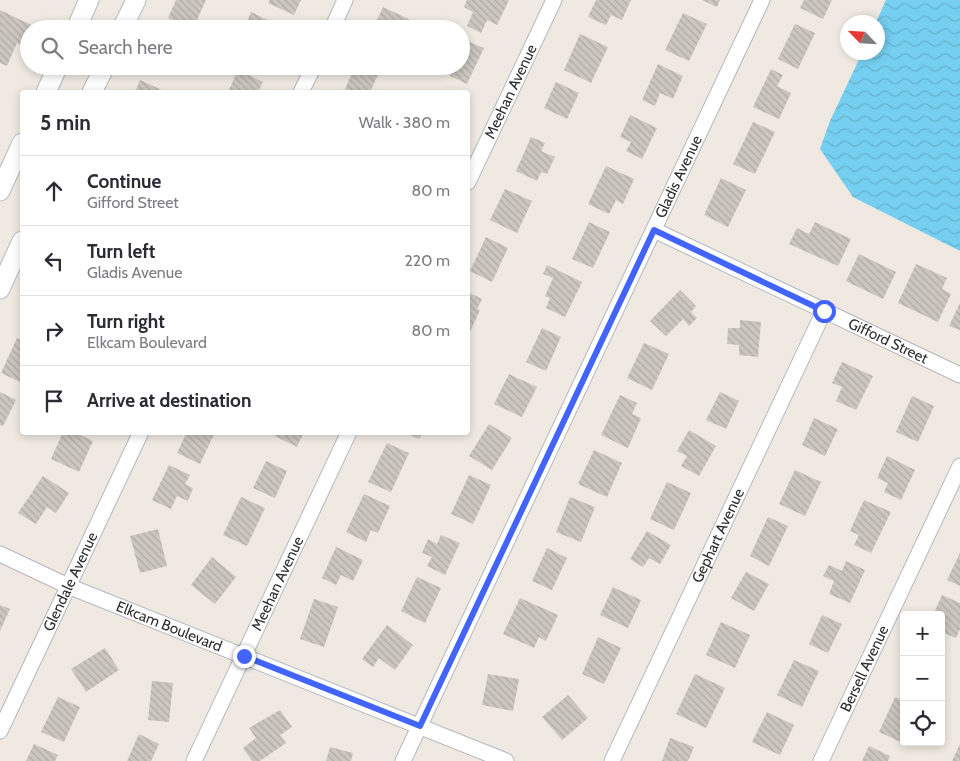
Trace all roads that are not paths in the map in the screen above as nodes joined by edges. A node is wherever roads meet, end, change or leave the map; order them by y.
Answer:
1 (136, 0) edge
2 (345, 0) edge
3 (554, 0) edge
4 (762, 0) edge
5 (87, 1) edge
6 (80, 20) edge
7 (126, 20) edge
8 (336, 20) edge
9 (54, 75) edge
10 (100, 75) edge
11 (310, 75) edge
12 (47, 90) edge
13 (93, 90) edge
14 (302, 90) edge
15 (20, 147) edge
16 (470, 178) edge
17 (0, 191) edge
18 (654, 230) junction
19 (20, 245) edge
20 (0, 289) edge
21 (824, 311) junction
22 (960, 375) edge
23 (140, 435) edge
24 (348, 435) edge
25 (960, 466) edge
26 (0, 554) edge
27 (68, 586) junction
28 (244, 656) junction
29 (420, 726) junction
30 (0, 731) edge
31 (194, 761) edge
32 (403, 761) edge
33 (506, 761) edge
34 (612, 761) edge
35 (821, 761) edge

1 - 7 street
2 - 8 street
3 - 16 street, Meehan Avenue
4 - 18 street, Gladis Avenue
5 - 6 street
9 - 12 street
10 - 13 street
11 - 14 street
15 - 17 street
18 - 21 street, Gifford Street
18 - 29 street, Gladis Avenue
19 - 20 street
21 - 22 street, Gifford Street
21 - 34 street, Gephart Avenue
23 - 27 street, Glendale Avenue
24 - 28 street, Meehan Avenue
25 - 35 street, Bersell Avenue
26 - 27 street, Elkcam Boulevard
27 - 28 street, Elkcam Boulevard
27 - 30 street, Glendale Avenue
28 - 29 street, Elkcam Boulevard
28 - 31 street, Meehan Avenue
29 - 32 street, Gladis Avenue
29 - 33 street, Elkcam Boulevard

